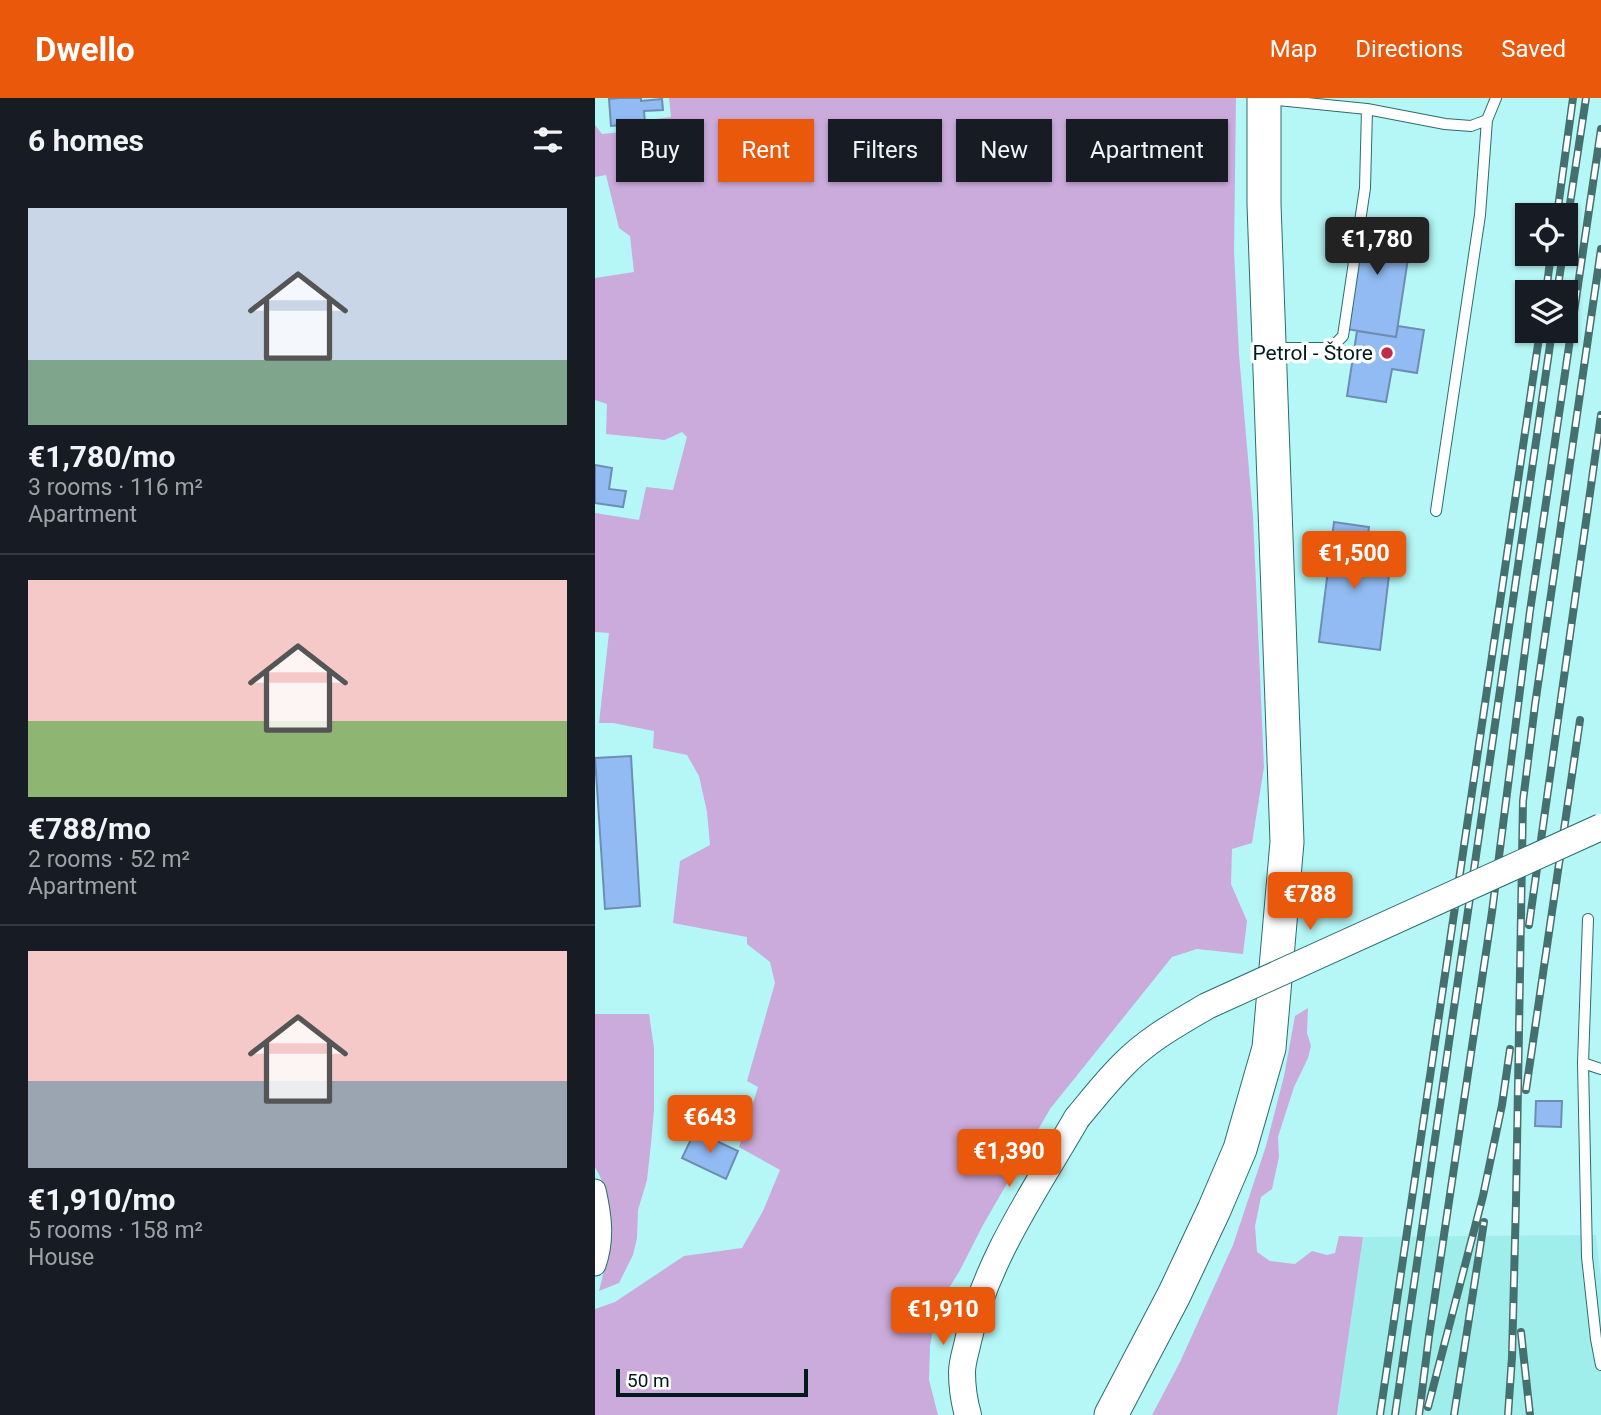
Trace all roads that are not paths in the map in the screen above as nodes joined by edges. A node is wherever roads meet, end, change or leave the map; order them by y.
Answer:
1 (1496, 98) edge
2 (1263, 99) edge
3 (1367, 109) junction
4 (1487, 120) junction
5 (1269, 348) junction
6 (1436, 511) dead end
7 (1601, 827) edge
8 (1588, 919) dead end
9 (1583, 1063) junction
10 (1601, 1069) edge
11 (595, 1190) edge
12 (595, 1265) edge
13 (964, 1359) junction
14 (1601, 1365) edge
15 (1119, 1401) edge
16 (968, 1415) edge
17 (988, 1415) edge
18 (1097, 1415) edge

1 - 4 lane
2 - 3 lane
2 - 5 main road
3 - 4 lane
3 - 5 lane
4 - 6 lane
5 - 15 main road
7 - 13 street, bridge
8 - 9 lane
9 - 10 lane
9 - 14 lane
11 - 12 street
13 - 16 street
13 - 17 street
15 - 18 street

